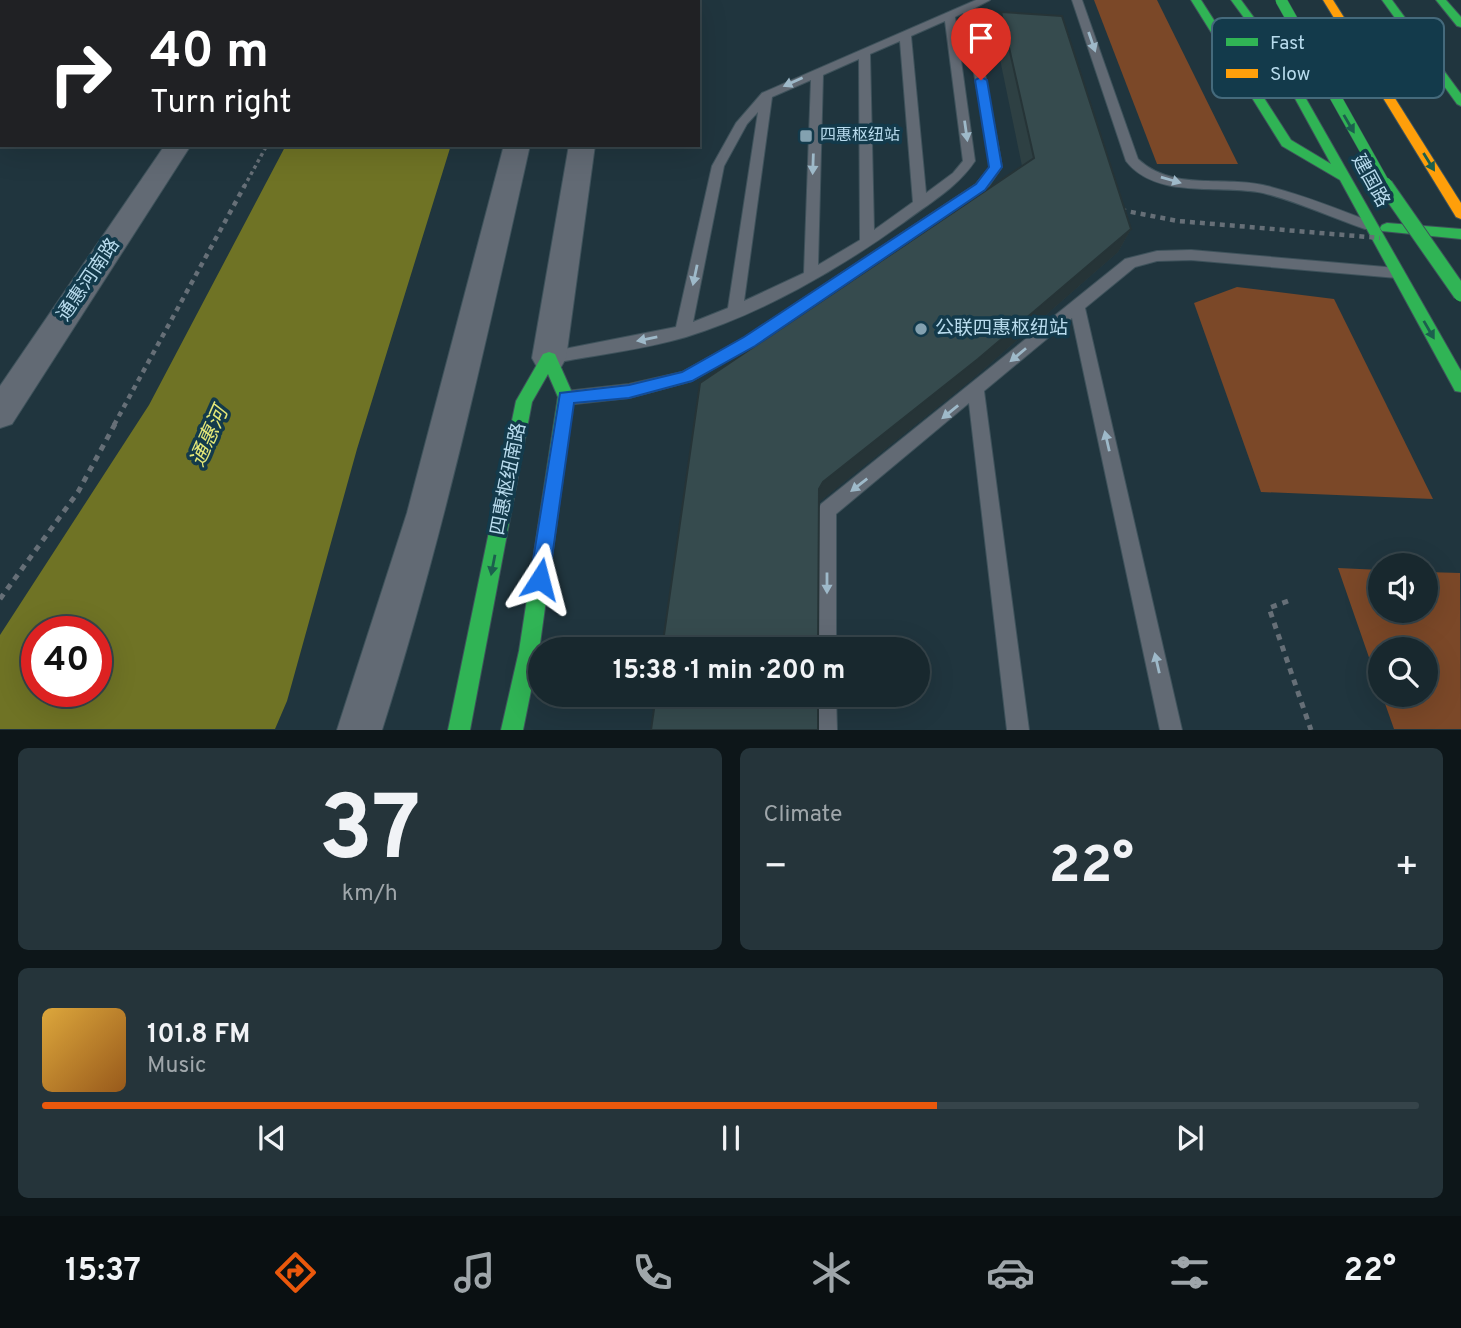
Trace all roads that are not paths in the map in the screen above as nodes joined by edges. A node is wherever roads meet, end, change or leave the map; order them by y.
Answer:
1 (985, 0) edge
2 (1077, 0) edge
3 (1196, 0) edge
4 (1237, 0) edge
5 (1281, 0) edge
6 (1328, 0) edge
7 (1387, 0) edge
8 (1441, 0) edge
9 (967, 6) junction
10 (949, 16) junction
11 (1250, 18) edge
12 (1291, 18) edge
13 (1339, 18) edge
14 (1400, 18) edge
15 (1461, 24) edge
16 (1212, 25) edge
17 (905, 34) junction
18 (864, 51) junction
19 (817, 72) junction
20 (1444, 79) edge
21 (766, 95) junction
22 (1258, 98) edge
23 (1300, 98) edge
24 (1334, 98) edge
25 (1389, 98) edge
26 (1461, 102) edge
27 (177, 147) edge
28 (517, 147) edge
29 (582, 147) edge
30 (1344, 177) junction
31 (920, 204) junction
32 (1461, 214) edge
33 (1376, 232) junction
34 (1461, 234) edge
35 (867, 241) junction
36 (1397, 273) junction
37 (811, 276) junction
38 (1461, 279) edge
39 (1461, 294) edge
40 (1077, 306) junction
41 (735, 311) junction
42 (683, 332) junction
43 (549, 358) junction
44 (1460, 383) edge
45 (976, 391) junction
46 (566, 397) junction
47 (524, 401) junction
48 (0, 414) edge
49 (826, 637) edge
50 (827, 707) edge
51 (359, 730) edge
52 (459, 730) edge
53 (512, 730) edge
54 (826, 730) edge
55 (1018, 730) edge
56 (1171, 730) edge

1 - 9 lane
2 -> 33 lane
3 - 16 main road
4 - 11 main road, 建国路
5 -> 12 main road, bridge
6 -> 13 main road
7 - 14 main road
8 - 15 main road
9 - 10 lane
9 - 46 lane
10 - 17 lane
10 -> 31 lane
17 - 18 lane
17 - 31 lane
18 - 19 lane
18 - 35 lane
19 -> 21 lane
19 -> 37 lane
20 - 26 main road
21 - 41 lane
21 -> 42 lane
22 - 30 main road
23 - 30 main road, 建国路
24 -> 39 main road, bridge
25 -> 32 main road
27 - 48 street, 通惠河南路
28 - 51 street
29 - 43 street, 四惠枢纽南路
30 - 33 main road, 建国路
31 - 35 lane
33 - 34 main road
33 - 36 main road, 建国路
35 - 37 lane
36 - 38 main road
36 - 40 lane
36 -> 44 main road, 建国路
37 - 41 lane
40 -> 45 lane
56 -> 40 lane
41 - 42 lane
42 -> 43 lane
43 - 46 main road
43 - 47 main road, 四惠枢纽南路
45 -> 49 lane
45 - 55 lane
46 - 47 lane
46 - 53 main road
47 -> 52 main road, 四惠枢纽南路
50 - 54 lane

